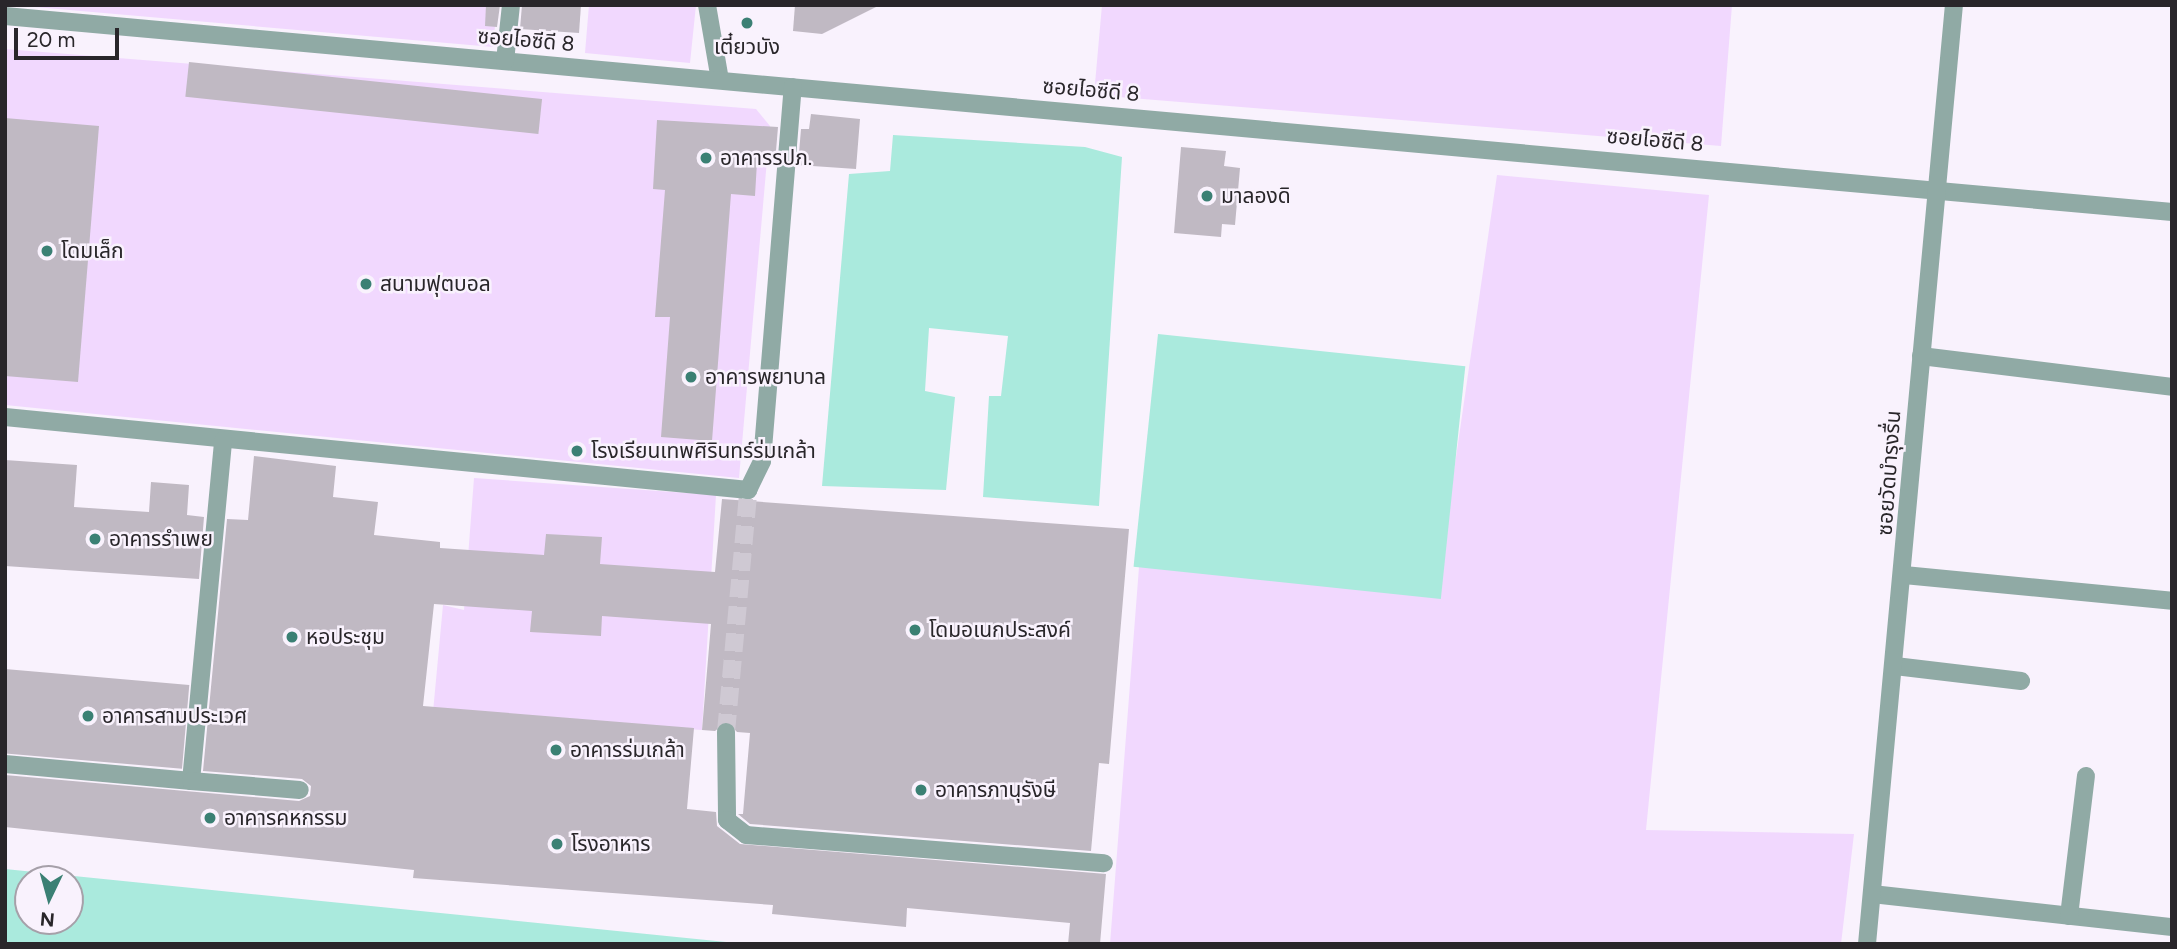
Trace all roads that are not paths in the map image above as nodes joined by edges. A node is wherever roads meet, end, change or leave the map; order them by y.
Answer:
1 (511, 5) edge
2 (707, 5) edge
3 (1954, 5) edge
4 (5, 16) edge
5 (505, 61) junction
6 (720, 80) junction
7 (793, 87) junction
8 (1934, 187) junction
9 (2172, 212) edge
10 (1920, 356) junction
11 (2172, 387) edge
12 (5, 417) edge
13 (223, 441) junction
14 (1904, 575) junction
15 (2172, 601) edge
16 (1895, 666) junction
17 (2021, 681) dead end
18 (726, 732) tunnel mouth
19 (5, 764) edge
20 (2086, 776) dead end
21 (191, 781) junction
22 (300, 790) dead end
23 (1104, 863) dead end
24 (1872, 894) junction
25 (2069, 916) junction
26 (2172, 927) edge
27 (1867, 944) edge

1 - 5 street
2 - 6 street
3 - 8 street, ซอยวัดบำรุงรื่น
4 - 5 street, ซอยไอซีดี 8
5 - 6 street, ซอยไอซีดี 8
6 - 7 street, ซอยไอซีดี 8
7 - 8 street, ซอยไอซีดี 8
7 - 13 street
8 - 9 street, ซอยไอซีดี 8
8 - 10 street, ซอยวัดบำรุงรื่น
10 - 11 street
10 - 14 street, ซอยวัดบำรุงรื่น
12 - 13 street
13 - 21 street
14 - 15 street
14 - 16 street, ซอยวัดบำรุงรื่น
16 - 17 street
16 - 24 street, ซอยวัดบำรุงรื่น
18 - 23 street
19 - 21 street
20 - 25 street
21 - 22 street
24 - 25 street
24 - 27 street, ซอยวัดบำรุงรื่น
25 - 26 street

